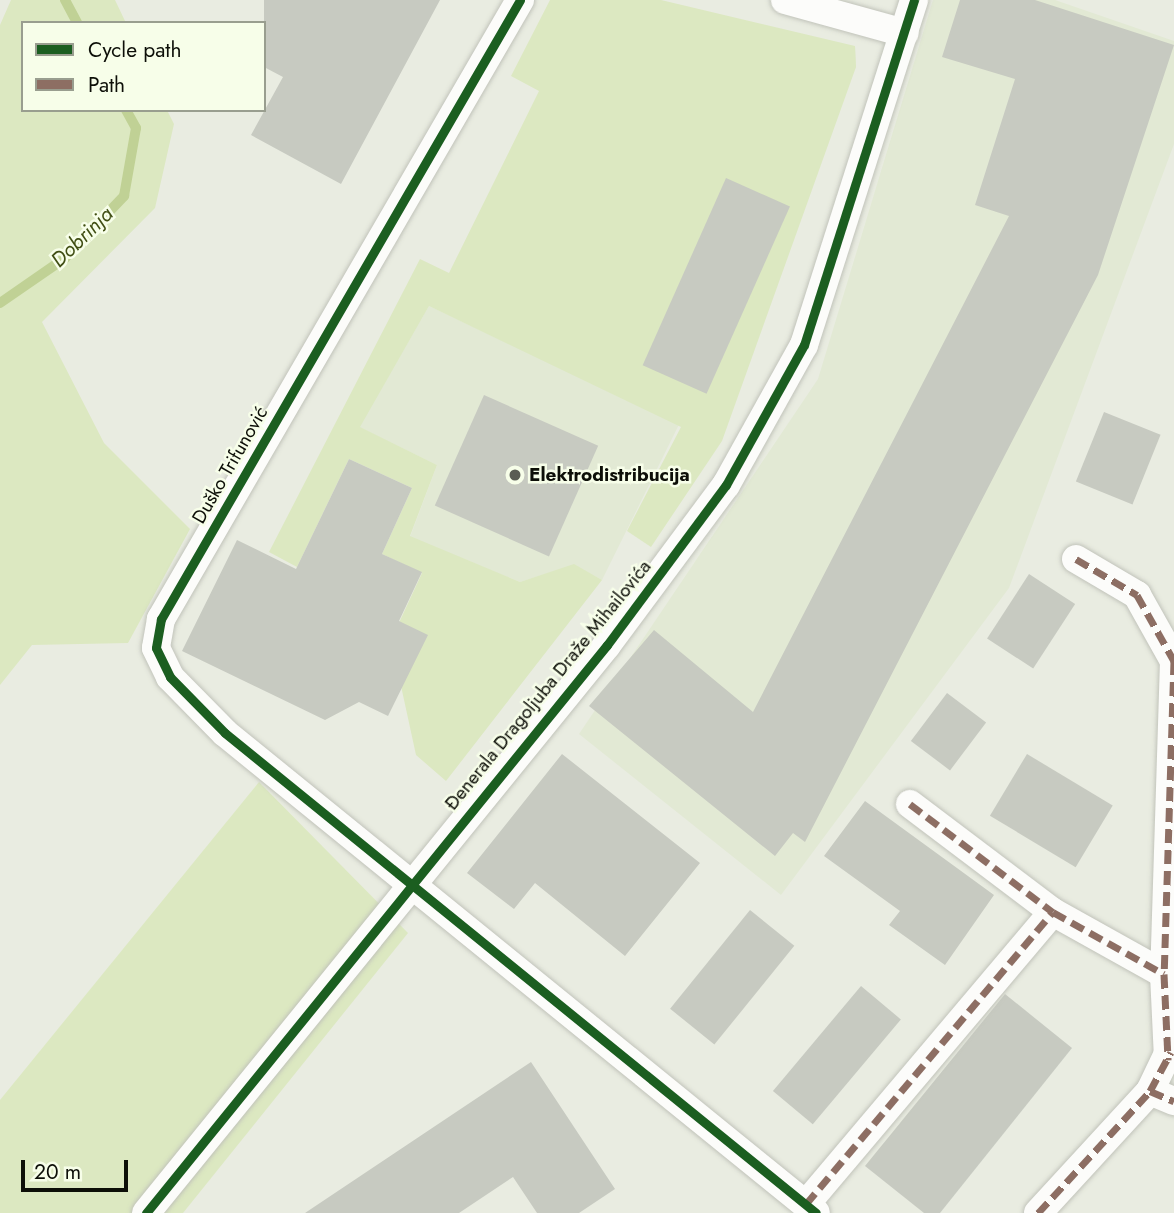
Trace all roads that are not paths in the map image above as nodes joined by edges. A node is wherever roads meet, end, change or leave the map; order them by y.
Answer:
1 (520, 0) edge
2 (785, 0) edge
3 (914, 0) edge
4 (905, 33) junction
5 (1076, 559) dead end
6 (910, 804) dead end
7 (411, 884) junction
8 (1053, 912) junction
9 (1164, 974) junction
10 (1171, 1050) edge
11 (1162, 1096) edge
12 (811, 1208) edge
13 (146, 1213) edge
14 (1038, 1213) edge

1 - 7 street, Duško Trifunović
2 - 4 street
3 - 4 street, Đenerala Dragoljuba Draže Mihailovića
4 - 7 street, Đenerala Dragoljuba Draže Mihailovića
5 - 9 street
6 - 8 street
7 - 12 street, Duško Trifunović
7 - 13 street, Đenerala Dragoljuba Draže Mihailovića
8 - 9 street
8 - 12 street
9 - 10 street
10 - 11 street
11 - 14 street

